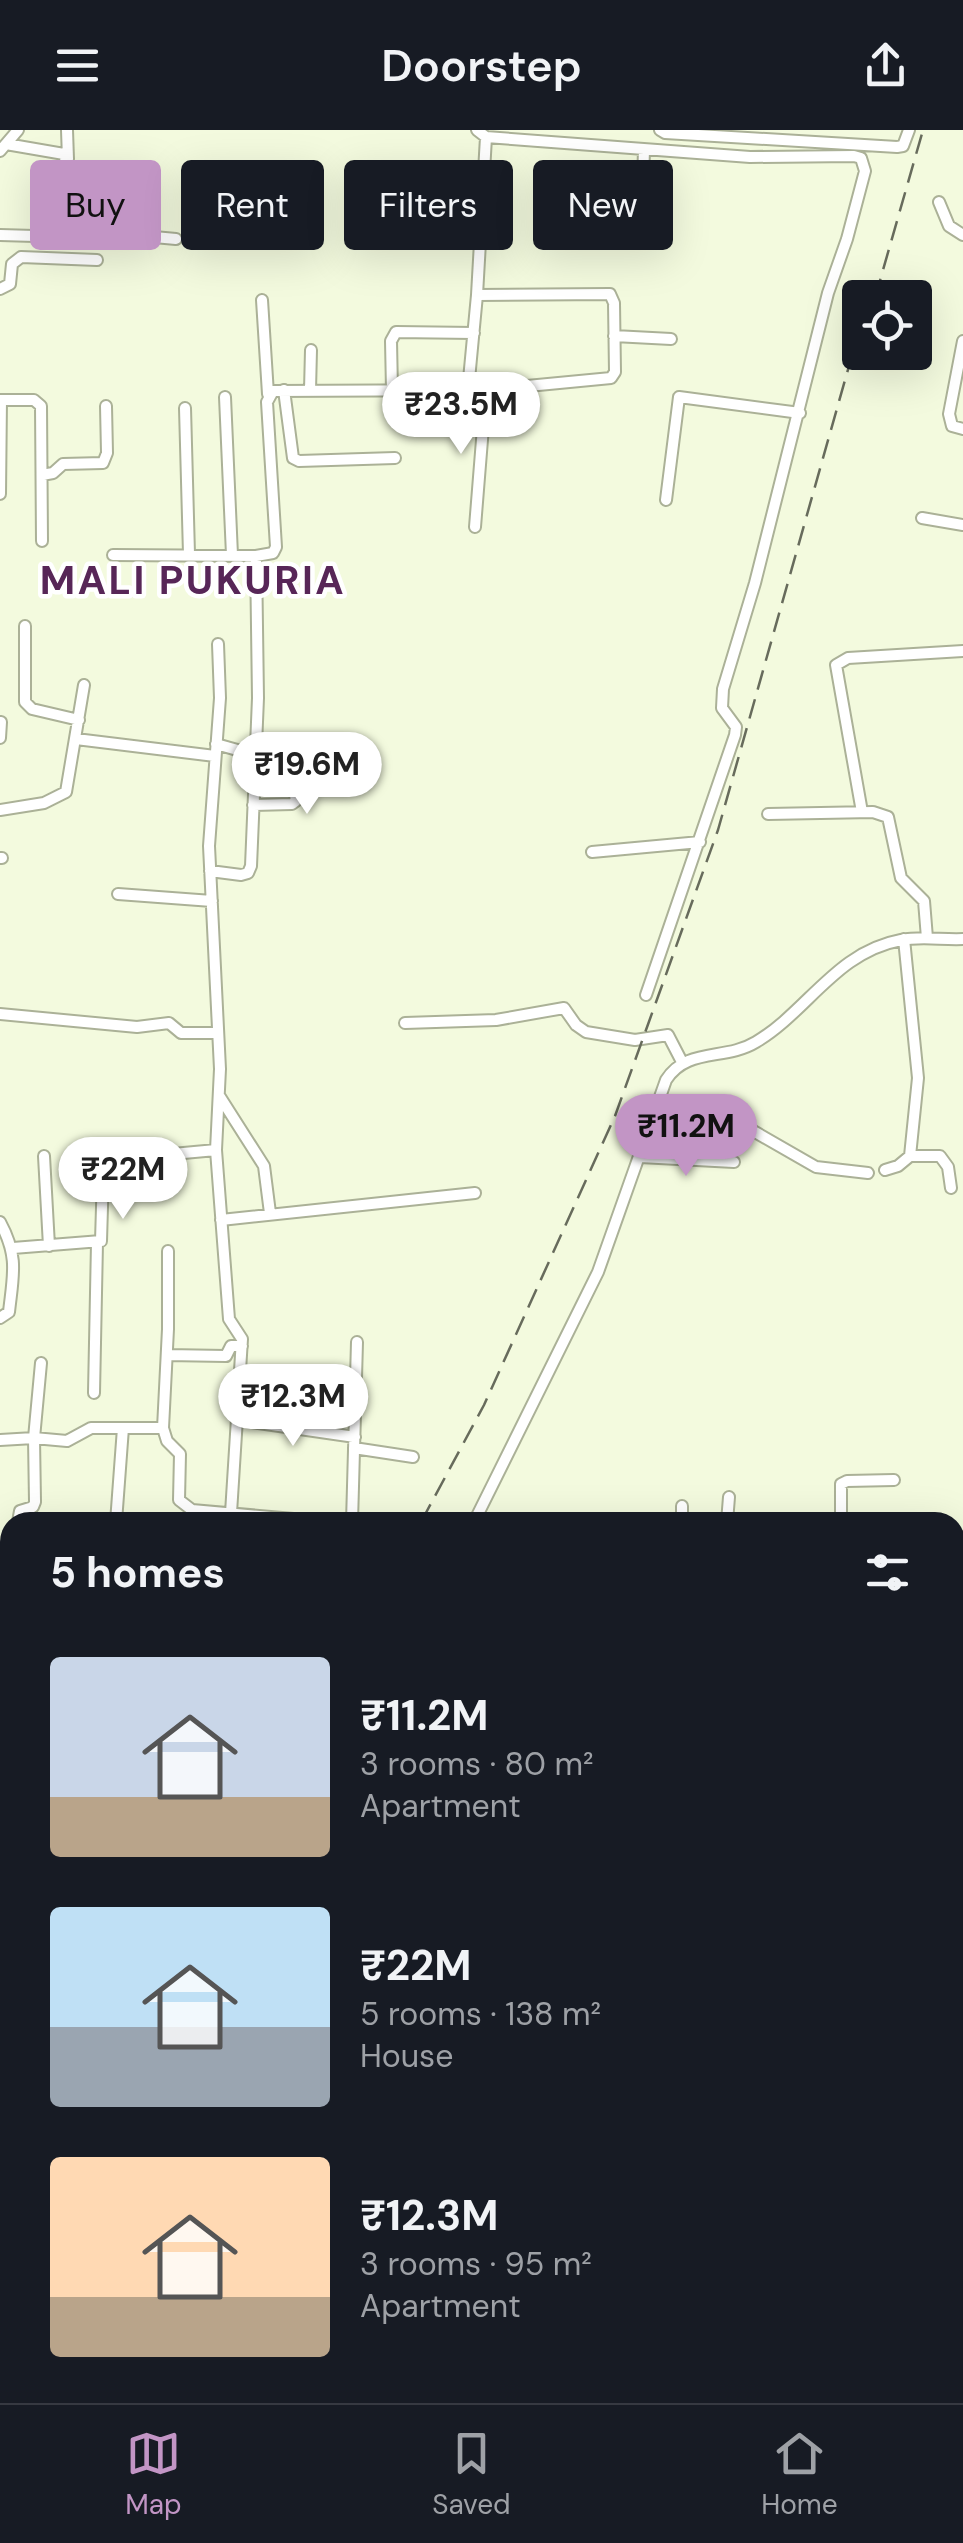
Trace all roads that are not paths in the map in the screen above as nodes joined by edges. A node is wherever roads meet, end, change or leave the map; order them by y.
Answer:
1 (18, 130) edge
2 (67, 130) edge
3 (660, 130) edge
4 (821, 130) edge
5 (880, 130) edge
6 (909, 130) edge
7 (481, 134) edge
8 (716, 134) edge
9 (769, 135) edge
10 (819, 143) junction
11 (874, 146) junction
12 (3, 148) edge
13 (644, 150) junction
14 (67, 160) edge
15 (68, 160) edge
16 (644, 160) edge
17 (940, 202) dead end
18 (0, 235) edge
19 (963, 235) edge
20 (30, 236) edge
21 (161, 238) edge
22 (176, 239) dead end
23 (98, 260) dead end
24 (0, 289) edge
25 (478, 295) junction
26 (262, 300) dead end
27 (474, 334) junction
28 (614, 336) junction
29 (671, 339) dead end
30 (963, 341) edge
31 (311, 350) dead end
32 (284, 390) junction
33 (310, 390) junction
34 (392, 390) junction
35 (468, 390) junction
36 (486, 390) junction
37 (268, 394) junction
38 (225, 396) dead end
39 (0, 400) edge
40 (106, 406) dead end
41 (185, 408) dead end
42 (800, 413) junction
43 (963, 428) edge
44 (395, 458) dead end
45 (42, 474) junction
46 (0, 494) edge
47 (666, 500) dead end
48 (922, 518) dead end
49 (963, 525) edge
50 (475, 528) dead end
51 (42, 541) dead end
52 (190, 554) junction
53 (113, 555) dead end
54 (232, 555) junction
55 (256, 556) junction
56 (24, 626) dead end
57 (218, 644) dead end
58 (963, 651) edge
59 (84, 685) dead end
60 (78, 720) junction
61 (0, 722) edge
62 (0, 738) edge
63 (76, 739) junction
64 (215, 750) junction
65 (256, 755) junction
66 (346, 774) dead end
67 (254, 806) junction
68 (0, 810) edge
69 (862, 812) junction
70 (768, 814) dead end
71 (700, 842) junction
72 (592, 852) dead end
73 (210, 870) junction
74 (118, 894) dead end
75 (212, 901) junction
76 (927, 938) junction
77 (904, 940) junction
78 (963, 940) edge
79 (646, 995) dead end
80 (0, 1014) edge
81 (405, 1023) dead end
82 (217, 1033) junction
83 (682, 1062) junction
84 (219, 1096) junction
85 (658, 1103) junction
86 (216, 1150) junction
87 (44, 1156) dead end
88 (910, 1156) junction
89 (640, 1157) junction
90 (734, 1162) dead end
91 (885, 1170) dead end
92 (868, 1173) dead end
93 (950, 1188) dead end
94 (474, 1193) dead end
95 (270, 1213) junction
96 (221, 1220) junction
97 (0, 1222) edge
98 (8, 1243) edge
99 (97, 1243) junction
100 (49, 1246) junction
101 (168, 1251) dead end
102 (5, 1299) edge
103 (0, 1318) edge
104 (357, 1342) dead end
105 (242, 1346) junction
106 (167, 1355) junction
107 (40, 1363) dead end
108 (94, 1393) dead end
109 (238, 1420) junction
110 (123, 1428) junction
111 (162, 1428) junction
112 (34, 1438) junction
113 (0, 1440) edge
114 (354, 1443) junction
115 (413, 1457) dead end
116 (894, 1480) dead end
117 (728, 1497) dead end
118 (682, 1506) dead end
119 (192, 1510) joint
120 (20, 1512) edge
121 (117, 1512) edge
122 (218, 1512) edge
123 (231, 1512) edge
124 (352, 1512) edge
125 (479, 1512) edge
126 (682, 1512) edge
127 (727, 1512) edge
128 (841, 1512) edge

1 - 12 street
2 - 15 street
3 - 8 street
4 - 10 street
5 - 11 street
6 - 11 street
7 - 13 street
7 - 25 street
8 - 9 street
9 - 10 street
10 - 11 street
12 - 14 street
13 - 16 street
13 - 42 street
17 - 19 street
18 - 20 street
21 - 22 street
23 - 24 street
25 - 27 street
25 - 28 street
26 - 37 street
27 - 34 street
27 - 35 street
28 - 29 street
28 - 36 street
30 - 43 street
31 - 33 street
32 - 33 street
32 - 37 street
32 - 44 street
33 - 34 street
34 - 35 street
35 - 36 street
36 - 50 street
37 - 55 street
38 - 54 street
39 - 45 street
39 - 46 street
40 - 45 street
41 - 52 street
42 - 47 street
42 - 71 street
45 - 51 street
48 - 49 street
52 - 53 street
52 - 54 street
54 - 55 street
55 - 65 street
56 - 60 street
57 - 64 street
58 - 69 street
59 - 60 street
60 - 63 street
61 - 62 street
63 - 64 street
63 - 68 street
64 - 65 street
64 - 73 street
65 - 67 street
66 - 67 street
67 - 73 street
69 - 70 street
69 - 76 street
71 - 72 street
71 - 79 street
73 - 75 street
74 - 75 street
75 - 82 street
76 - 77 street
76 - 78 street
77 - 83 street
77 - 88 street
80 - 82 street
81 - 83 street
82 - 84 street
83 - 85 street
84 - 86 street
84 - 95 street
85 - 89 street
85 - 92 street
86 - 96 street
86 - 99 street
87 - 100 street
88 - 91 street
88 - 93 street
89 - 90 street
89 - 125 street
94 - 95 street
95 - 96 street
96 - 105 street
97 - 98 street
98 - 100 street
98 - 102 street
99 - 100 street
99 - 108 street
101 - 106 street
102 - 103 street
104 - 114 street
105 - 106 street
105 - 109 street
106 - 111 street
107 - 112 street
109 - 114 street
109 - 123 street
110 - 111 street
110 - 112 street
110 - 121 street
111 - 119 street
112 - 113 street
112 - 120 street
114 - 115 street
114 - 124 street
116 - 128 street
117 - 127 street
118 - 126 street
119 - 122 street

